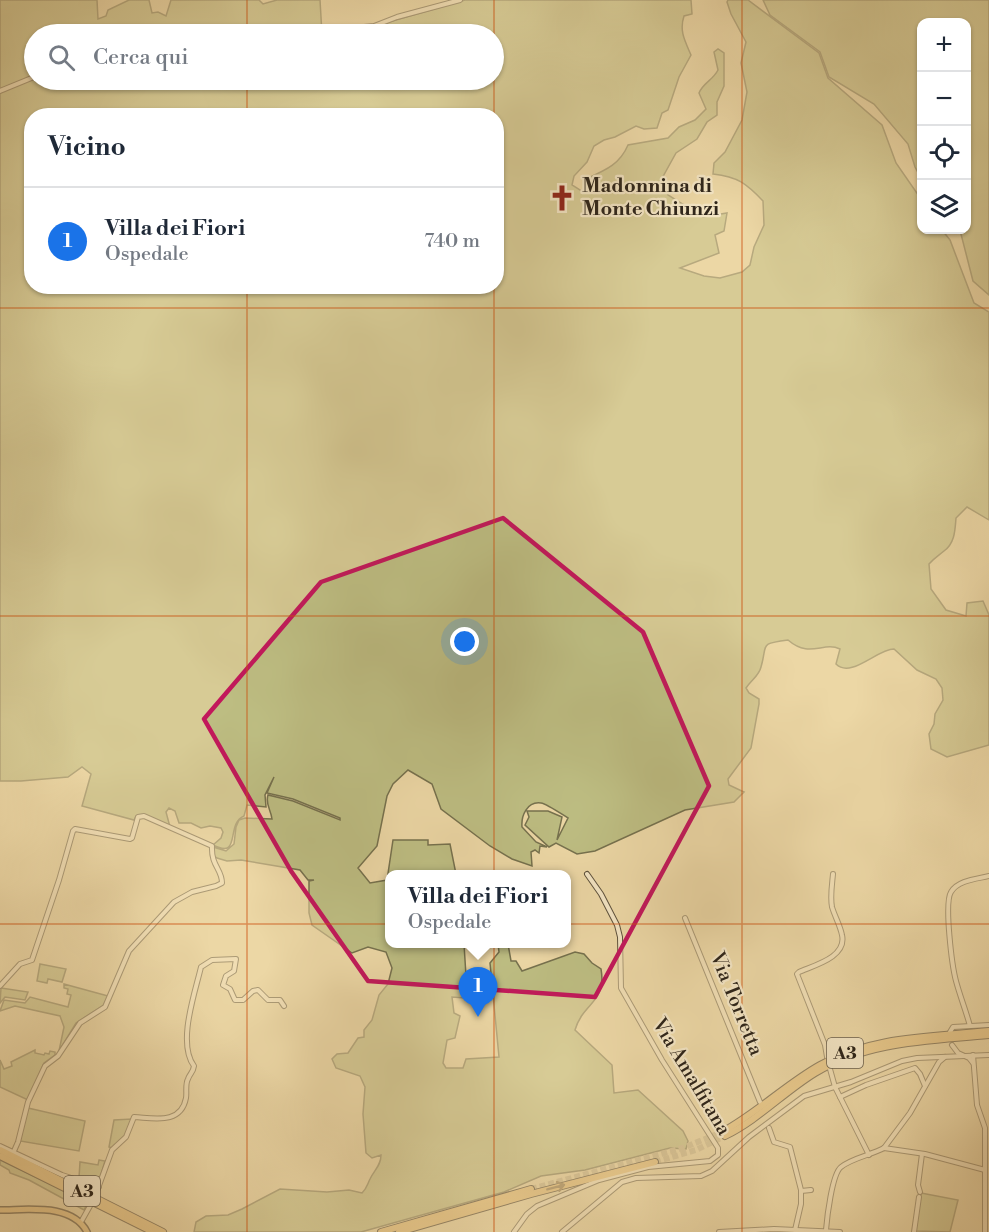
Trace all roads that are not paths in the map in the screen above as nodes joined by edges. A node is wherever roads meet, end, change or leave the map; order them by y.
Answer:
1 (460, 0) edge
2 (379, 24) edge
3 (24, 81) edge
4 (0, 91) edge
5 (587, 874) dead end
6 (832, 874) dead end
7 (989, 876) edge
8 (685, 918) dead end
9 (0, 986) edge
10 (284, 1006) dead end
11 (989, 1025) edge
12 (969, 1026) junction
13 (950, 1032) dead end
14 (989, 1033) edge
15 (989, 1054) edge
16 (973, 1055) junction
17 (982, 1055) junction
18 (953, 1056) junction
19 (962, 1056) junction
20 (945, 1057) junction
21 (827, 1058) dead end
22 (974, 1063) junction
23 (830, 1068) dead end
24 (925, 1086) junction
25 (835, 1087) junction
26 (840, 1096) junction
27 (760, 1102) dead end
28 (987, 1125) edge
29 (769, 1128) dead end
30 (724, 1134) tunnel mouth
31 (987, 1145) edge
32 (0, 1148) edge
33 (884, 1148) junction
34 (14, 1151) junction
35 (869, 1155) junction
36 (925, 1155) junction
37 (0, 1157) edge
38 (655, 1162) tunnel mouth
39 (985, 1170) junction
40 (987, 1177) edge
41 (531, 1189) tunnel mouth
42 (811, 1190) dead end
43 (801, 1191) junction
44 (90, 1206) dead end
45 (0, 1210) edge
46 (82, 1223) junction
47 (795, 1230) junction
48 (826, 1230) junction
49 (805, 1231) edge
50 (80, 1232) edge
51 (87, 1232) edge
52 (153, 1232) edge
53 (163, 1232) edge
54 (381, 1232) edge
55 (399, 1232) edge
56 (514, 1232) edge
57 (562, 1232) edge
58 (719, 1232) edge
59 (840, 1232) edge
60 (914, 1232) edge
61 (985, 1232) edge

1 - 2 street
3 - 4 street
5 - 56 street, Via Amalfitana
6 - 21 street
7 - 12 street
8 - 27 street, Via Torretta
9 - 34 street
10 - 34 street
11 - 12 street
12 - 13 street
14 - 30 highway, A3
15 - 17 street
16 - 17 street
16 - 19 street
16 - 22 street
17 - 22 street
18 - 19 street
18 - 19 street
18 - 20 street
19 - 22 street
20 - 24 street
20 - 25 street
22 - 28 street
23 - 25 street
24 - 26 street
24 - 33 street
25 - 26 street
25 - 57 street
26 - 35 street
28 - 31 street
29 - 43 street
31 - 39 street
32 - 34 street
32 - 53 highway, A3
33 - 35 street
33 - 36 street
35 - 48 street
36 - 39 street
36 - 60 street
37 - 52 highway, A3
55 -> 38 highway
39 - 40 street
40 - 61 street
41 - 54 highway
42 - 43 street
43 - 47 street
44 - 46 street
45 - 46 main road
46 - 50 street
46 - 51 main road
47 - 49 street
47 - 58 street
48 - 49 street
48 - 59 street

